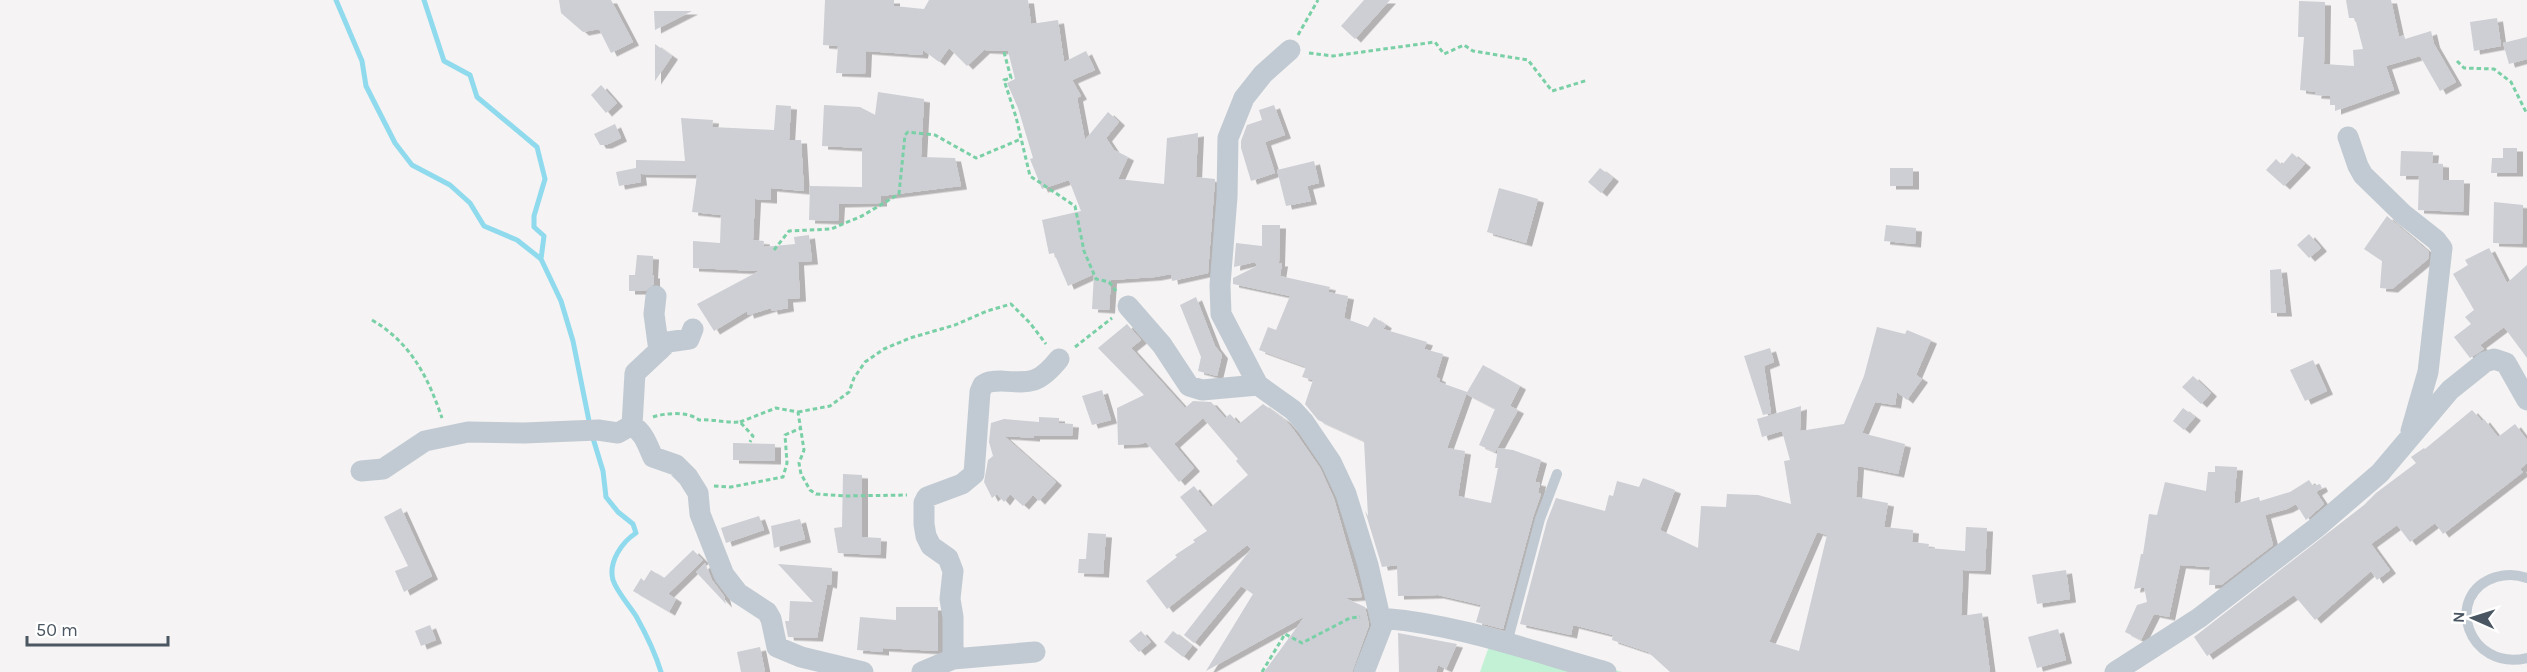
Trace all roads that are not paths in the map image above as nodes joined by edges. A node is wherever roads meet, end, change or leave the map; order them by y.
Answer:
1 (1290, 50) road end
2 (2348, 136) dead end
3 (656, 296) dead end
4 (1128, 306) road end
5 (693, 329) dead end
6 (659, 351) junction
7 (1059, 359) road end
8 (1258, 385) junction
9 (2527, 400) edge
10 (632, 424) junction
11 (2409, 441) junction
12 (361, 471) dead end
13 (1557, 474) dead end
14 (2527, 578) edge
15 (1380, 618) junction
16 (1507, 644) junction
17 (1035, 652) dead end
18 (2527, 658) edge
19 (953, 659) junction
20 (2518, 667) edge
21 (863, 672) edge
22 (922, 672) edge
23 (1364, 672) edge
24 (1606, 672) edge
25 (2115, 672) edge

1 - 8 street
2 - 11 street
3 - 6 street
4 - 8 street
5 - 6 street
6 - 10 street
7 - 19 street
8 - 15 street
9 - 11 street
10 - 12 street
10 - 21 street
11 - 25 street
13 - 16 lane
14 - 20 lane
15 - 16 street
15 - 23 street
16 - 24 street
17 - 19 street
18 - 20 lane
19 - 22 street

